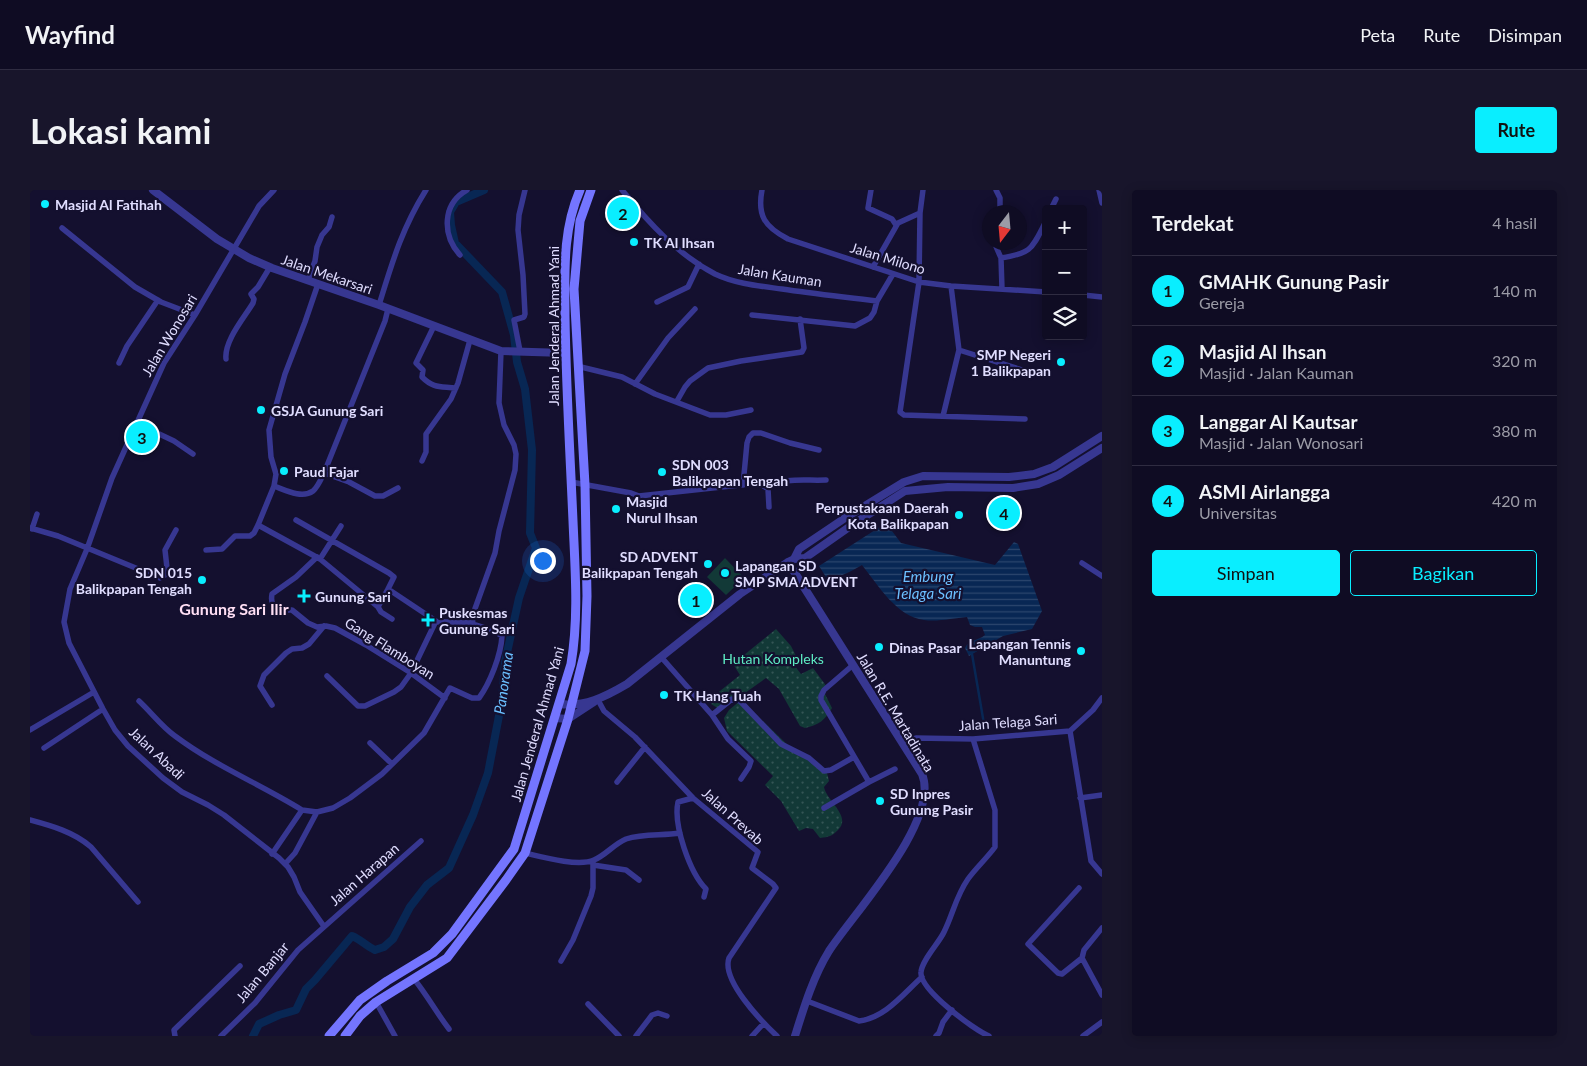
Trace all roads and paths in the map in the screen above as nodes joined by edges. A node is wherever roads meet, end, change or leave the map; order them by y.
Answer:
1 (153, 190) edge
2 (274, 190) edge
3 (426, 190) edge
4 (467, 190) edge
5 (525, 190) edge
6 (580, 190) edge
7 (591, 190) edge
8 (622, 190) edge
9 (762, 190) edge
10 (871, 190) edge
11 (923, 190) edge
12 (996, 190) edge
13 (1099, 190) edge
14 (1056, 199) dead end
15 (1102, 202) edge
16 (1000, 205) edge
17 (1054, 205) edge
18 (920, 213) junction
19 (332, 217) dead end
20 (896, 225) junction
21 (62, 228) dead end
22 (1042, 228) edge
23 (235, 249) junction
24 (998, 250) edge
25 (460, 255) dead end
26 (1001, 258) junction
27 (699, 264) junction
28 (270, 267) junction
29 (873, 267) junction
30 (893, 274) junction
31 (308, 280) junction
32 (919, 282) junction
33 (318, 284) junction
34 (951, 286) junction
35 (1002, 289) junction
36 (1042, 292) edge
37 (1087, 295) edge
38 (1102, 297) edge
39 (158, 300) junction
40 (877, 301) junction
41 (657, 302) dead end
42 (379, 305) junction
43 (388, 309) junction
44 (694, 309) dead end
45 (195, 315) junction
46 (752, 315) dead end
47 (800, 319) junction
48 (434, 326) junction
49 (470, 340) junction
50 (959, 350) junction
51 (511, 351) junction
52 (565, 354) junction
53 (226, 359) dead end
54 (119, 363) dead end
55 (577, 366) junction
56 (1038, 375) dead end
57 (635, 384) junction
58 (456, 388) junction
59 (677, 401) junction
60 (751, 410) dead end
61 (944, 416) junction
62 (1025, 419) dead end
63 (136, 423) junction
64 (1102, 436) edge
65 (1102, 448) edge
66 (819, 450) dead end
67 (193, 454) dead end
68 (422, 461) dead end
69 (324, 473) junction
70 (826, 480) dead end
71 (571, 482) junction
72 (584, 485) junction
73 (743, 485) junction
74 (274, 486) junction
75 (766, 487) junction
76 (398, 488) dead end
77 (770, 507) dead end
78 (36, 514) dead end
79 (296, 520) dead end
80 (258, 525) junction
81 (341, 526) dead end
82 (31, 528) edge
83 (176, 530) dead end
84 (331, 541) junction
85 (87, 549) junction
86 (206, 550) dead end
87 (318, 558) junction
88 (791, 561) junction
89 (1082, 562) dead end
90 (1102, 576) edge
91 (388, 589) junction
92 (378, 606) junction
93 (392, 619) dead end
94 (436, 622) junction
95 (472, 622) junction
96 (324, 626) junction
97 (662, 658) junction
98 (853, 665) junction
99 (411, 673) junction
100 (327, 676) dead end
101 (94, 692) junction
102 (445, 698) junction
103 (1102, 698) edge
104 (598, 700) junction
105 (139, 701) dead end
106 (272, 704) dead end
107 (559, 704) junction
108 (572, 706) junction
109 (102, 709) junction
110 (712, 715) junction
111 (555, 718) junction
112 (568, 719) junction
113 (30, 730) edge
114 (1070, 731) junction
115 (973, 739) junction
116 (370, 743) dead end
117 (902, 743) junction
118 (645, 747) junction
119 (44, 748) dead end
120 (854, 757) junction
121 (392, 764) junction
122 (895, 769) dead end
123 (740, 779) dead end
124 (617, 782) dead end
125 (869, 782) junction
126 (1102, 795) edge
127 (693, 798) junction
128 (1080, 798) junction
129 (824, 808) dead end
130 (302, 810) junction
131 (317, 812) junction
132 (30, 820) edge
133 (680, 833) junction
134 (420, 841) dead end
135 (272, 854) junction
136 (525, 854) junction
137 (593, 863) junction
138 (285, 864) junction
139 (1102, 874) edge
140 (638, 880) dead end
141 (1079, 888) dead end
142 (704, 897) dead end
143 (138, 902) dead end
144 (324, 925) junction
145 (1102, 928) edge
146 (1082, 958) junction
147 (561, 961) dead end
148 (240, 966) dead end
149 (922, 977) junction
150 (414, 979) junction
151 (1102, 996) edge
152 (806, 1001) junction
153 (376, 1002) junction
154 (588, 1004) dead end
155 (952, 1010) junction
156 (667, 1016) dead end
157 (1102, 1022) edge
158 (764, 1023) junction
159 (449, 1029) dead end
160 (175, 1036) edge
161 (221, 1036) edge
162 (329, 1036) edge
163 (345, 1036) edge
164 (395, 1036) edge
165 (619, 1036) edge
166 (636, 1036) edge
167 (752, 1036) edge
168 (777, 1036) edge
169 (795, 1036) edge
170 (936, 1036) edge
171 (989, 1036) edge
172 (1083, 1036) edge

1 - 23 street, Jalan Mekarsari
2 - 23 street, Jalan Wonosari
3 - 42 street
4 - 25 street
5 - 51 street
6 - 52 main road, Jalan Jenderal Ahmad Yani
7 - 55 main road, Jalan Jenderal Ahmad Yani
8 - 27 street, Jalan Kauman
9 - 29 street, Jalan Milono
10 - 20 street
11 - 18 street
12 - 16 street
13 - 15 street
14 - 17 street
18 - 20 street
18 - 32 street
19 - 31 street
20 - 29 street
21 - 39 street
22 - 26 street
23 - 28 street, Jalan Mekarsari
23 - 45 street, Jalan Wonosari
24 - 26 street
26 - 35 street
27 - 40 street, Jalan Kauman
27 - 41 street
28 - 31 street, Jalan Mekarsari
28 - 53 street
29 - 30 street, Jalan Milono
30 - 32 street, Jalan Milono
30 - 40 street
31 - 33 street, Jalan Mekarsari
32 - 34 street, Jalan Milono
32 - 61 street
33 - 42 street, Jalan Mekarsari
33 - 74 street
34 - 35 street, Jalan Milono
34 - 50 street
35 - 36 street, Jalan Milono
37 - 38 street
39 - 45 street
39 - 54 street
40 - 47 street
42 - 43 street, Jalan Mekarsari
43 - 48 street, Jalan Mekarsari
43 - 69 street
44 - 57 street
45 - 63 street, Jalan Wonosari
46 - 47 street
47 - 59 street
48 - 49 street, Jalan Mekarsari
48 - 58 street
49 - 51 street, Jalan Mekarsari
49 - 58 street
50 - 56 street
50 - 61 street
51 - 52 street, Jalan Mekarsari
51 - 95 street
52 - 71 main road, Jalan Jenderal Ahmad Yani
55 - 57 street
55 - 72 main road, Jalan Jenderal Ahmad Yani
57 - 59 street
58 - 68 street
59 - 60 street
61 - 62 street
63 - 67 street
63 - 85 street, Jalan Wonosari
64 - 88 street
65 - 88 street
66 - 73 street
69 - 74 street
69 - 76 street
70 - 75 street
71 - 72 street
71 - 107 main road, Jalan Jenderal Ahmad Yani
72 - 73 street
72 - 108 main road, Jalan Jenderal Ahmad Yani
73 - 75 street
74 - 80 street
75 - 77 street
78 - 82 street
79 - 84 street
80 - 86 street
80 - 87 street
81 - 84 street
82 - 85 street
83 - 85 street
84 - 87 street
84 - 91 street
85 - 101 street, Jalan Abadi
87 - 92 street
87 - 96 street, Gang Flamboyan
88 - 97 street
88 - 98 street, Jalan R.E. Martadinata
89 - 90 street
91 - 92 street
91 - 94 street
92 - 93 street
94 - 95 street
94 - 99 street
95 - 102 street
96 - 99 street, Gang Flamboyan
96 - 106 street
97 - 104 street
97 - 110 street
98 - 117 street, Jalan R.E. Martadinata
98 - 120 street
99 - 100 street
99 - 102 street, Gang Flamboyan
101 - 109 street, Jalan Abadi
101 - 113 street
102 - 121 street
103 - 114 street, Jalan Telaga Sari
104 - 108 street
104 - 112 street
104 - 118 street, Jalan Prevab
105 - 130 street
107 - 108 street
107 - 111 main road, Jalan Jenderal Ahmad Yani
108 - 112 main road, Jalan Jenderal Ahmad Yani
109 - 119 street
109 - 135 street, Jalan Abadi
110 - 120 street
110 - 123 street
111 - 112 street
111 - 162 main road, Jalan Jenderal Ahmad Yani
112 - 136 main road, Jalan Jenderal Ahmad Yani
114 - 115 street, Jalan Telaga Sari
114 - 128 street
115 - 117 street, Jalan Telaga Sari
115 - 149 street
116 - 121 street
117 - 152 street, Jalan R.E. Martadinata
118 - 124 street
118 - 127 street, Jalan Prevab
120 - 125 street
121 - 131 street
122 - 125 street
125 - 129 street
126 - 128 street
127 - 133 street
127 - 158 street, Jalan Prevab
128 - 139 street
130 - 131 street
130 - 135 street
131 - 138 street
132 - 143 street
133 - 137 street
133 - 142 street
134 - 144 street, Jalan Harapan
135 - 138 street, Jalan Abadi
136 - 137 street
136 - 150 main road, Jalan Jenderal Ahmad Yani
137 - 140 street
137 - 147 street
138 - 144 street, Jalan Abadi
141 - 146 street
144 - 161 street, Jalan Banjar
145 - 146 street
146 - 151 street
148 - 160 street
149 - 152 street
149 - 155 street
150 - 153 main road, Jalan Jenderal Ahmad Yani
150 - 159 street
152 - 169 street, Jalan R.E. Martadinata
153 - 163 main road, Jalan Jenderal Ahmad Yani
153 - 164 street
154 - 165 street
155 - 170 street
155 - 171 street
156 - 166 street
157 - 172 street
158 - 167 street
158 - 168 street, Jalan Prevab

